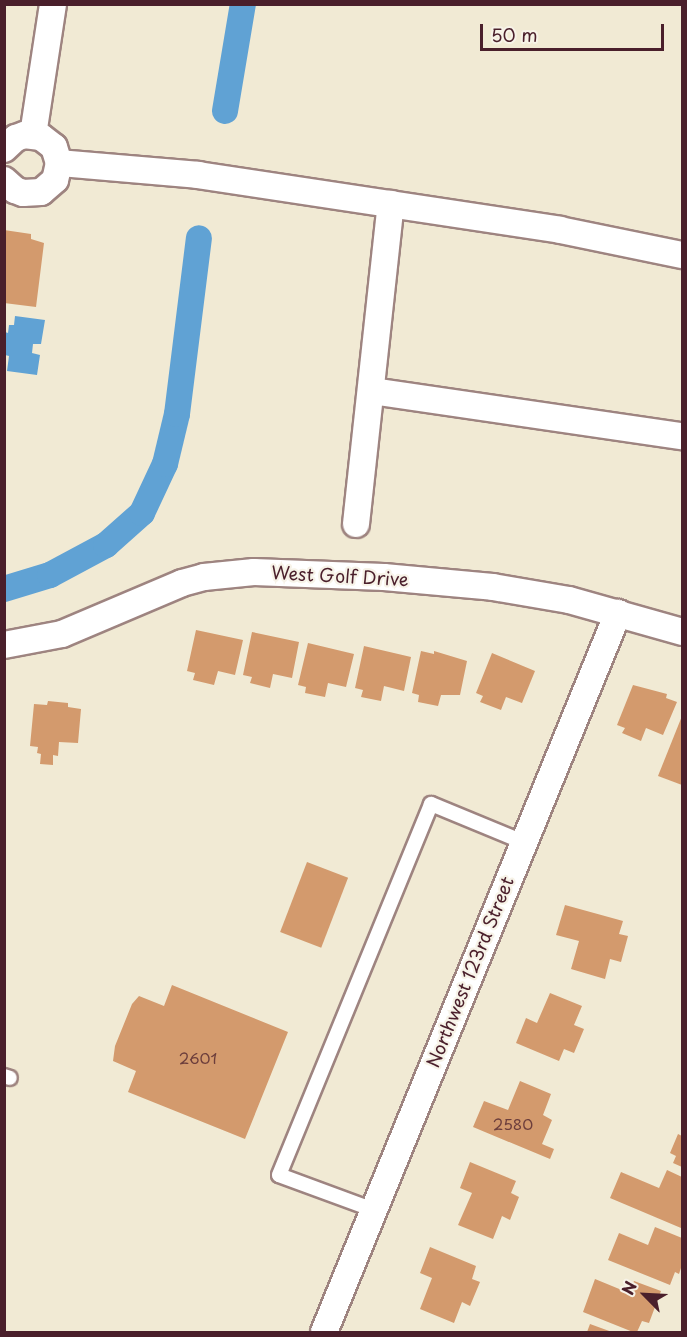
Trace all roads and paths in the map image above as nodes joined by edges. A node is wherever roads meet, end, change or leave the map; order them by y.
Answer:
1 (53, 4) edge
2 (33, 135) junction
3 (4, 149) edge
4 (59, 163) junction
5 (4, 180) edge
6 (391, 204) junction
7 (682, 255) edge
8 (372, 391) junction
9 (682, 436) edge
10 (356, 524) dead end
11 (618, 613) junction
12 (682, 632) edge
13 (4, 645) edge
14 (523, 842) junction
15 (374, 1210) junction
16 (324, 1332) edge

1 - 2 street
2 - 3 street
2 - 4 street
4 - 5 street
4 - 6 street
6 - 7 street
6 - 8 street
8 - 9 street
8 - 10 street
11 - 12 street, West Golf Drive
11 - 13 street, West Golf Drive
11 - 14 street, Northwest 123rd Street
14 - 15 street, Northwest 123rd Street
14 - 15 lane
15 - 16 street, Northwest 123rd Street

